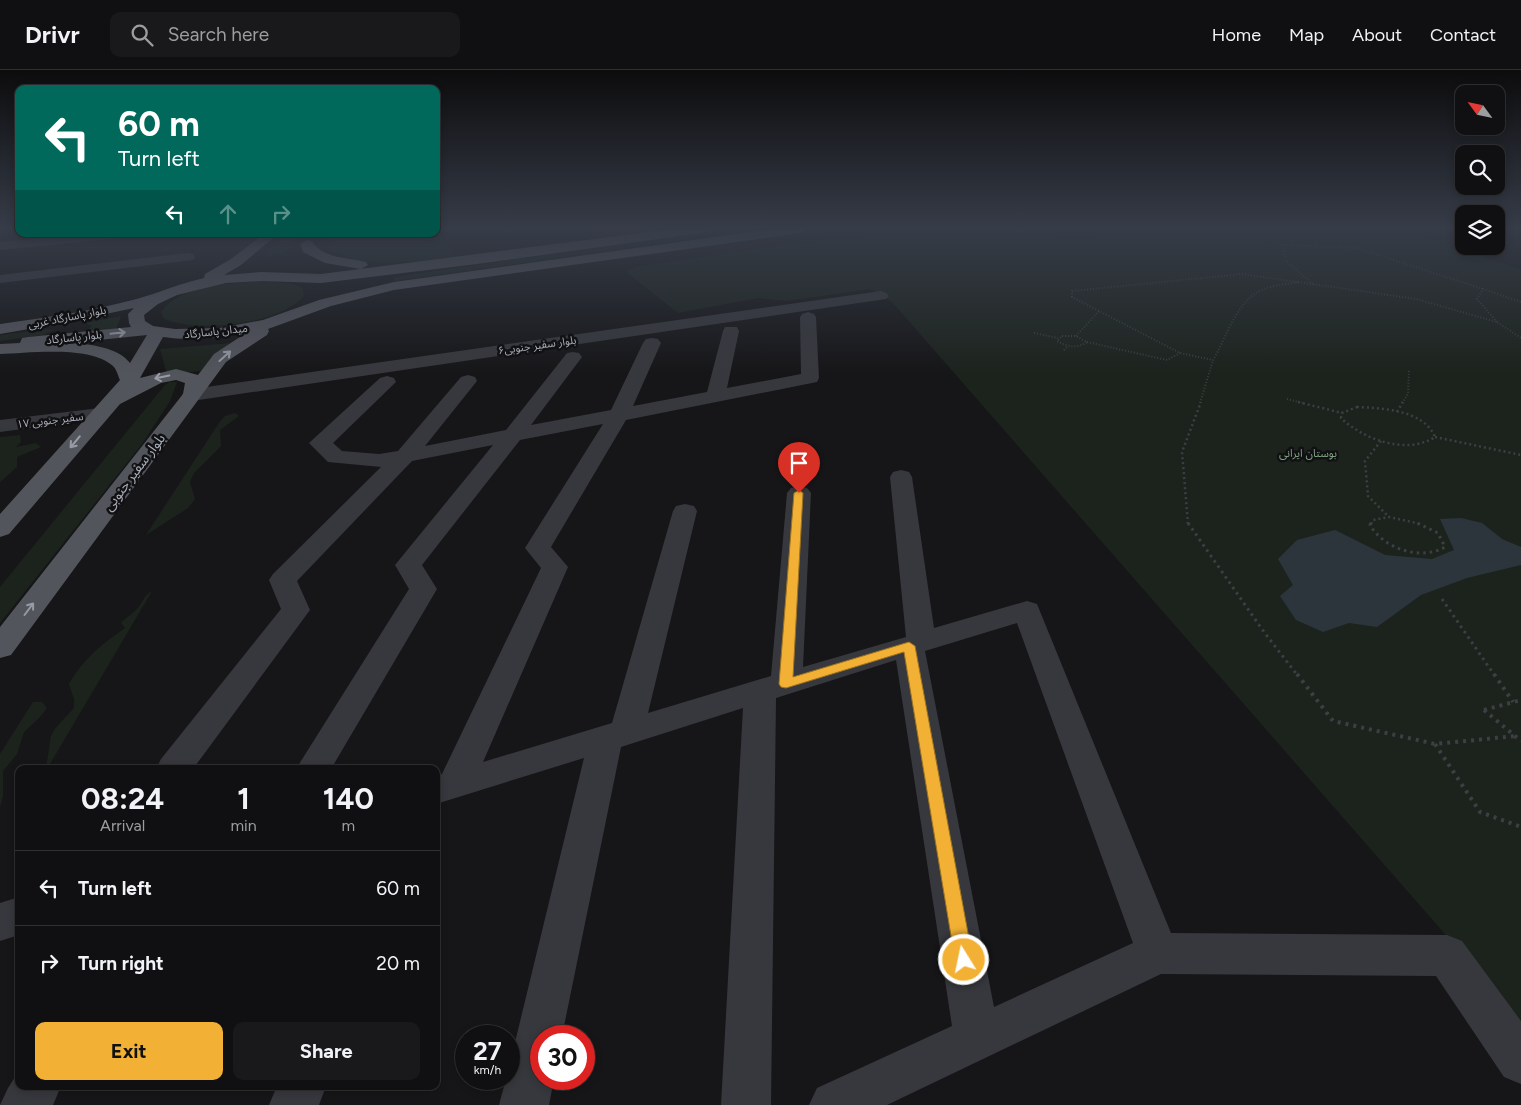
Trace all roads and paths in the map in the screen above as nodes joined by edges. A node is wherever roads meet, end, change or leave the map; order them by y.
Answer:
1 (15, 277) edge
2 (207, 277) edge
3 (239, 277) edge
4 (295, 277) edge
5 (312, 277) edge
6 (446, 277) edge
7 (1200, 277) edge
8 (1265, 277) edge
9 (1305, 277) edge
10 (1447, 277) edge
11 (305, 278) joint
12 (0, 279) edge
13 (1298, 282) junction
14 (1313, 284) junction
15 (191, 286) junction
16 (1483, 289) junction
17 (162, 296) junction
18 (881, 296) dead end
19 (1521, 302) edge
20 (1098, 311) junction
21 (297, 314) junction
22 (808, 317) dead end
23 (1496, 322) junction
24 (33, 325) junction
25 (0, 329) edge
26 (152, 331) junction
27 (731, 331) dead end
28 (1034, 333) dead end
29 (1076, 336) junction
30 (1058, 338) junction
31 (1521, 338) edge
32 (1087, 342) junction
33 (652, 343) dead end
34 (4, 346) edge
35 (1068, 346) junction
36 (1064, 350) dead end
37 (1180, 353) junction
38 (573, 356) dead end
39 (1213, 360) junction
40 (1410, 370) dead end
41 (129, 378) junction
42 (468, 381) dead end
43 (387, 382) dead end
44 (192, 395) junction
45 (716, 396) junction
46 (1287, 399) dead end
47 (1398, 412) junction
48 (1342, 413) junction
49 (100, 414) junction
50 (620, 414) junction
51 (0, 426) edge
52 (513, 435) junction
53 (1435, 437) junction
54 (1381, 441) junction
55 (1521, 455) edge
56 (404, 456) junction
57 (901, 477) dead end
58 (799, 493) dead end
59 (685, 511) dead end
60 (1389, 517) junction
61 (0, 529) edge
62 (1442, 599) dead end
63 (915, 644) junction
64 (0, 648) edge
65 (773, 687) junction
66 (1521, 700) edge
67 (1513, 702) junction
68 (617, 735) junction
69 (1516, 736) junction
70 (1521, 741) edge
71 (1435, 744) junction
72 (176, 765) edge
73 (315, 765) edge
74 (446, 787) edge
75 (1521, 827) edge
76 (15, 917) edge
77 (0, 922) edge
78 (1158, 953) junction
79 (977, 1038) junction
80 (1521, 1060) edge
81 (34, 1090) edge
82 (300, 1090) edge
83 (846, 1103) edge
84 (25, 1105) edge
85 (294, 1105) edge
86 (524, 1105) edge
87 (746, 1105) edge

1 - 12 street
2 - 15 main road
3 - 15 main road
4 - 11 main road
5 - 11 main road
6 - 21 main road
7 - 20 path
8 - 13 path
9 - 14 path
10 - 16 path
13 - 14 path
13 - 39 path
14 - 23 path
15 - 17 main road
16 - 19 path
16 - 23 path
17 - 24 main road, بلوار پاسارگاد غربی
17 - 26 main road
18 - 44 street, بلوار سفیر جنوبی۶
20 - 29 path
20 - 37 path
21 - 26 main road, میدان پاسارگاد
44 -> 21 main road, بلوار سفیر جنوبی
22 - 45 street
23 - 31 path
24 - 25 main road, بلوار پاسارگاد غربی
24 - 34 main road
34 -> 26 main road, بلوار پاسارگاد
26 - 41 main road
27 - 45 street
28 - 30 path
29 - 30 path
29 - 32 path
30 - 35 path
32 - 35 path
32 - 37 path
33 - 50 street
34 - 41 main road
35 - 36 path
37 - 39 path
38 - 52 street
39 - 71 path
40 - 47 path
41 - 49 main road
42 - 56 street
43 - 56 street
44 -> 49 main road
64 -> 44 main road, بلوار سفیر جنوبی
45 - 50 street
46 - 48 path
47 - 48 path
47 - 53 path
48 - 54 path
49 - 51 street, سفیر جنوبی ۱۷
49 -> 61 main road
50 - 52 street
50 - 74 street
52 - 56 street
52 - 73 street
53 - 54 path
53 - 55 path
54 - 60 path
56 - 72 street
57 - 63 street
58 - 65 street
59 - 68 street
60 - 60 path
62 - 67 path
63 - 65 street
63 - 78 street
63 - 79 street
65 - 68 street
65 - 87 street
66 - 67 path
67 - 69 path
68 - 74 street
68 - 86 street
69 - 70 path
69 - 71 path
71 - 75 path
76 - 77 street
78 - 79 street
78 - 80 street
79 - 83 street
81 - 84 street
82 - 85 street

